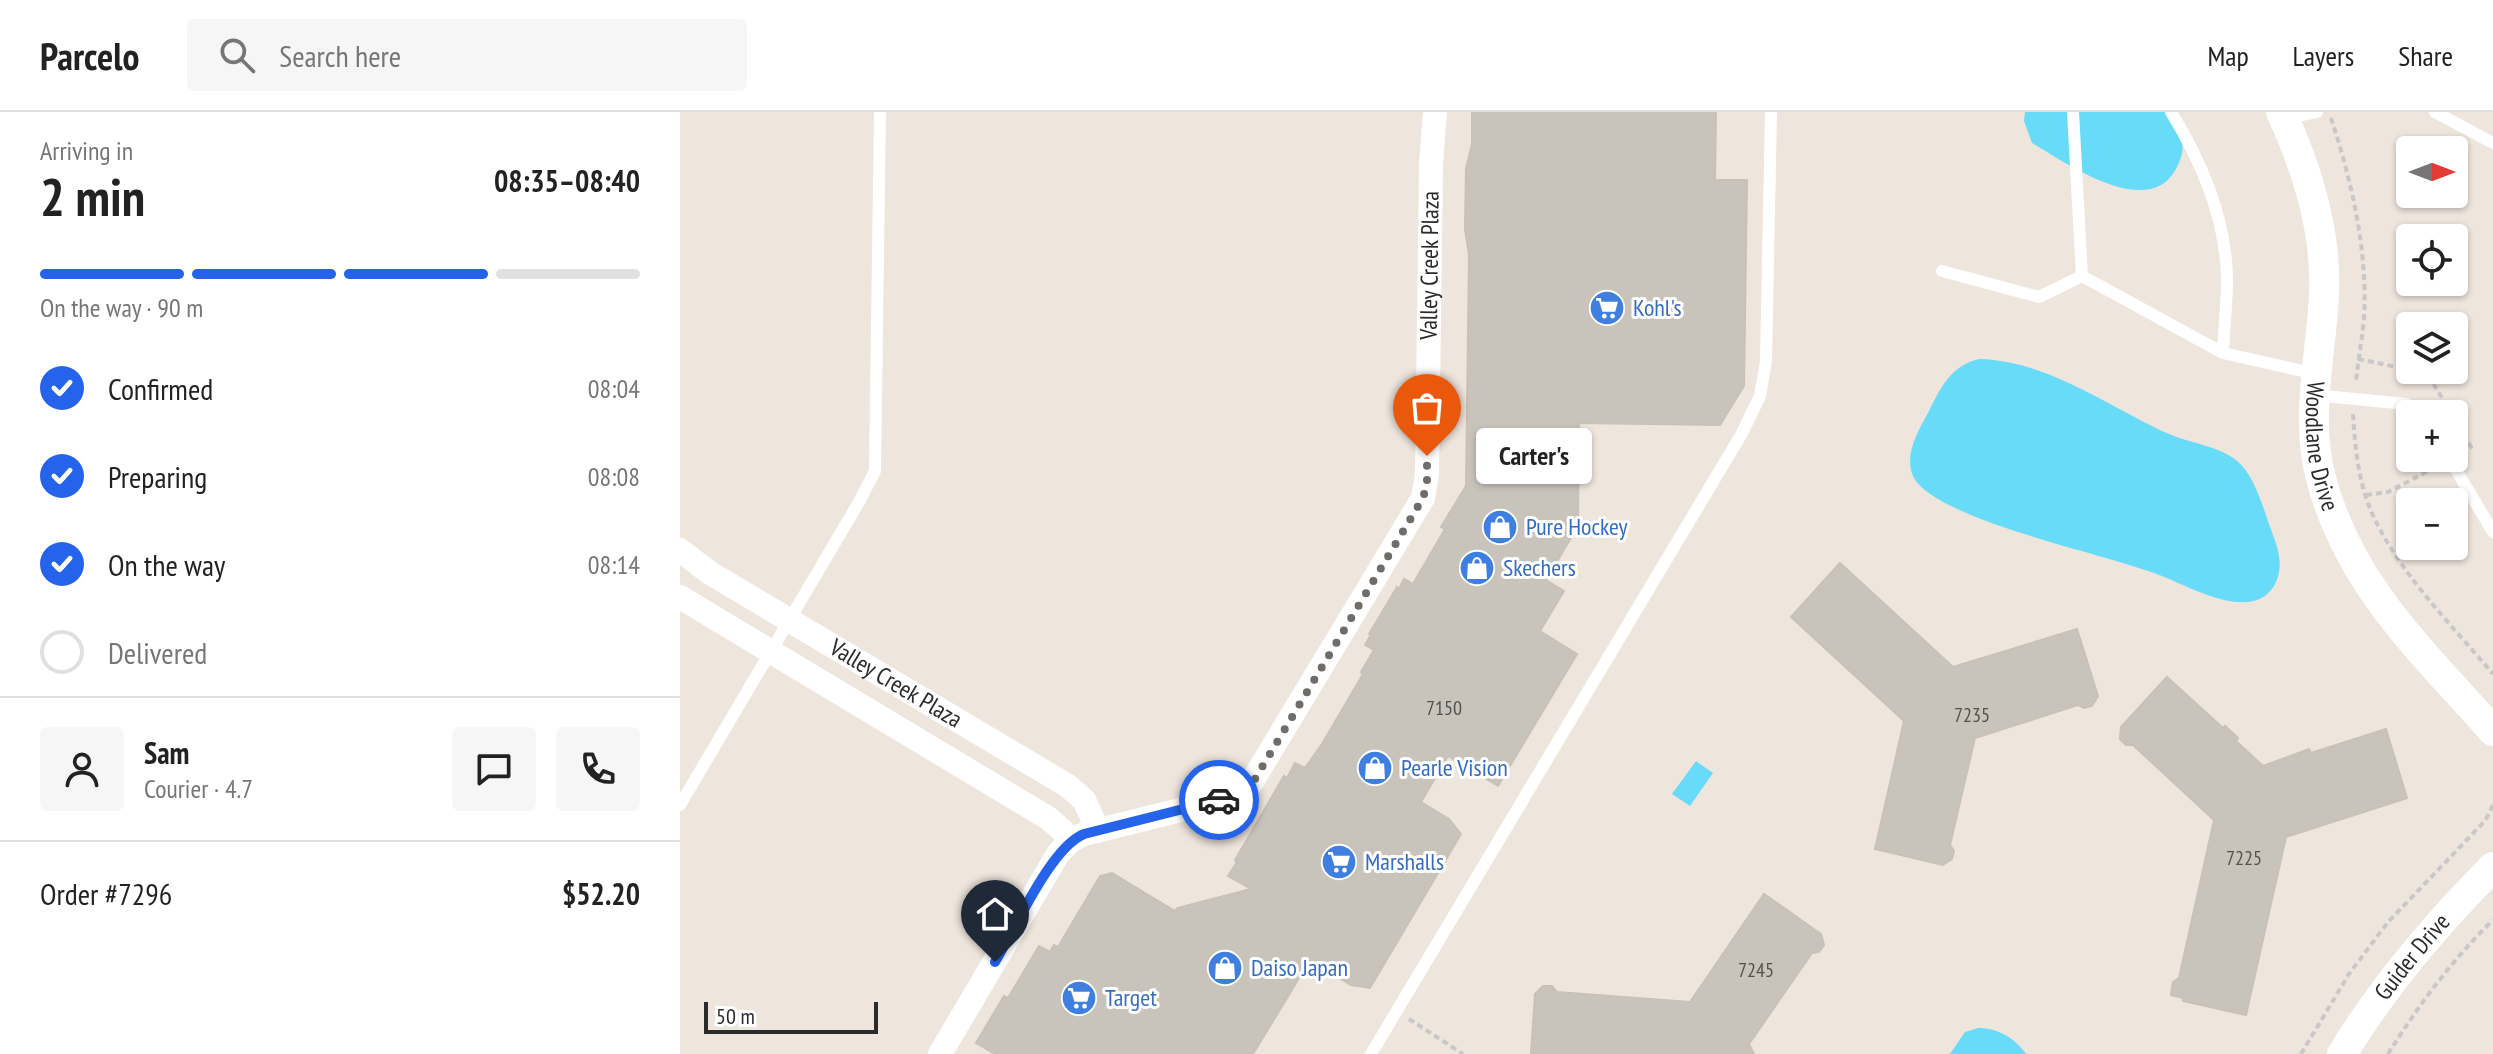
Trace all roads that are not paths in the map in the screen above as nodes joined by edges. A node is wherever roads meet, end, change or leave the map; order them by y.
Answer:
1 (880, 112) edge
2 (1435, 112) edge
3 (1771, 112) edge
4 (2073, 112) edge
5 (2171, 112) edge
6 (2317, 112) edge
7 (2435, 112) edge
8 (2283, 116) edge
9 (2493, 143) edge
10 (1942, 271) dead end
11 (2082, 276) junction
12 (2223, 353) junction
13 (2315, 385) junction
14 (2396, 402) edge
15 (2458, 472) edge
16 (2493, 532) edge
17 (680, 550) edge
18 (680, 597) edge
19 (790, 621) junction
20 (772, 651) junction
21 (2493, 731) edge
22 (680, 805) edge
23 (1098, 830) junction
24 (1070, 841) junction
25 (2493, 867) edge
26 (940, 1054) edge
27 (1371, 1054) edge
28 (2342, 1054) edge

1 - 19 lane
2 - 23 street, Valley Creek Plaza
3 - 27 lane
4 - 11 lane
5 - 12 lane
6 - 8 lane
7 - 9 lane
8 - 13 street, Woodlane Drive
10 - 11 lane
11 - 12 lane
12 - 13 lane
13 - 14 lane
13 - 21 street, Woodlane Drive
15 - 16 lane
17 - 19 street, Valley Creek Plaza
18 - 20 street, Valley Creek Plaza
19 - 20 lane
19 - 23 street, Valley Creek Plaza
20 - 22 lane
20 - 24 street, Valley Creek Plaza
23 - 24 street, Valley Creek Plaza
24 - 26 street
25 - 28 street, Guider Drive

